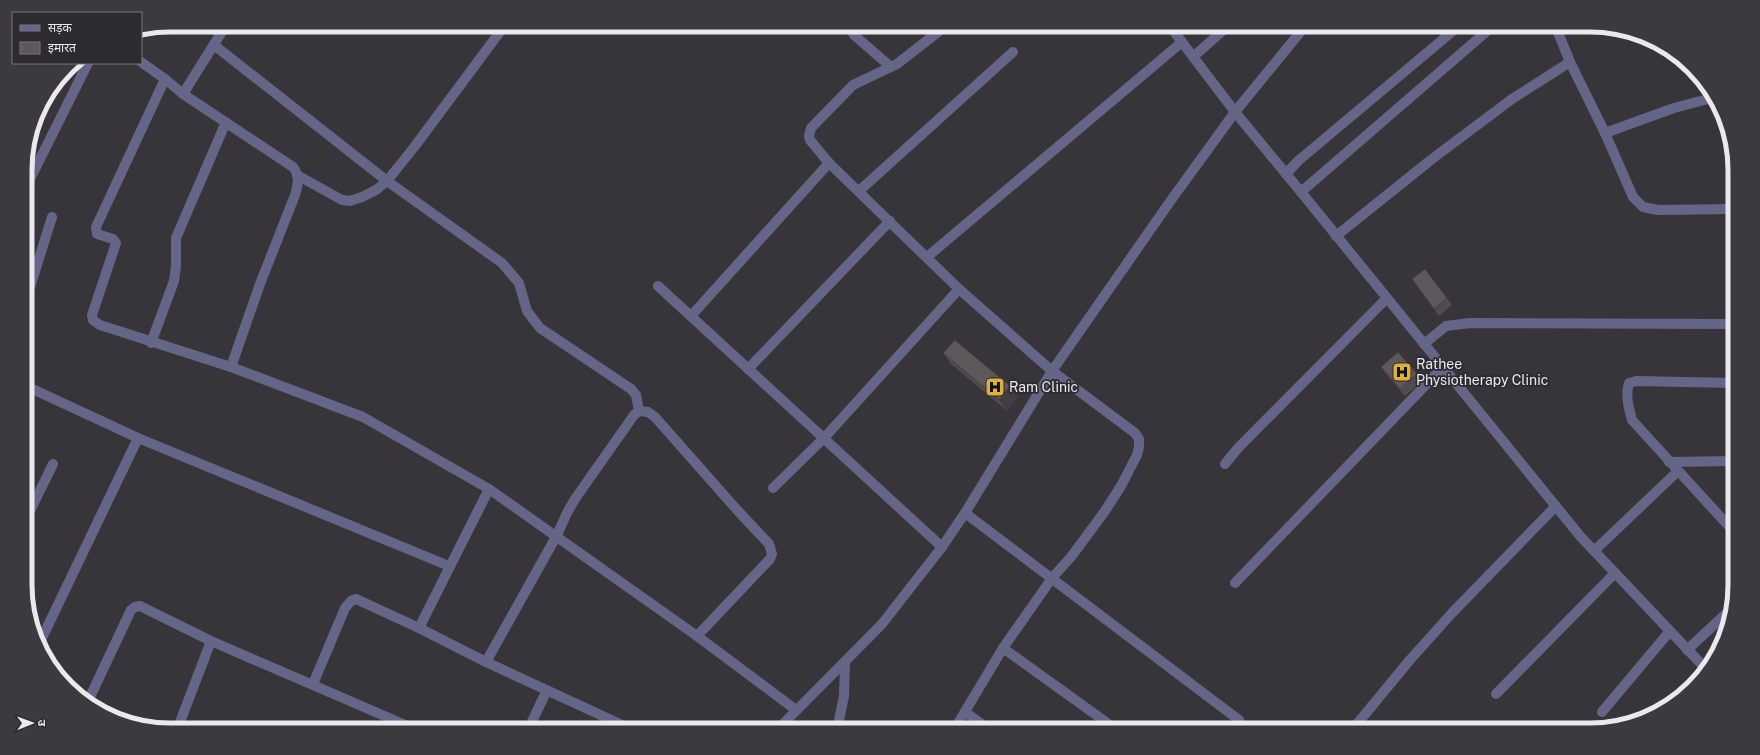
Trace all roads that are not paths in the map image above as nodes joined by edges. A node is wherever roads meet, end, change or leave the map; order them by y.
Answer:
1 (222, 32) edge
2 (499, 32) edge
3 (852, 32) edge
4 (938, 32) edge
5 (1174, 32) edge
6 (1221, 32) edge
7 (1300, 32) edge
8 (1452, 32) edge
9 (1486, 32) edge
10 (1557, 32) edge
11 (1182, 42) junction
12 (214, 45) junction
13 (1013, 52) dead end
14 (1193, 57) junction
15 (1570, 62) junction
16 (142, 63) edge
17 (88, 64) edge
18 (892, 67) junction
19 (165, 79) junction
20 (183, 94) junction
21 (1708, 99) edge
22 (1235, 112) junction
23 (226, 122) junction
24 (1605, 133) junction
25 (829, 163) junction
26 (1286, 174) junction
27 (32, 175) edge
28 (298, 175) junction
29 (387, 181) junction
30 (859, 191) junction
31 (1302, 192) junction
32 (1728, 209) edge
33 (52, 217) dead end
34 (890, 221) junction
35 (1336, 236) junction
36 (927, 257) junction
37 (32, 281) edge
38 (658, 286) dead end
39 (959, 289) junction
40 (1387, 298) junction
41 (691, 316) junction
42 (1728, 324) edge
43 (151, 343) junction
44 (1424, 344) junction
45 (231, 367) junction
46 (1443, 367) junction
47 (748, 369) junction
48 (1052, 371) junction
49 (1728, 383) edge
50 (32, 389) edge
51 (639, 411) junction
52 (825, 437) junction
53 (138, 438) junction
54 (1728, 461) edge
55 (1669, 462) junction
56 (53, 464) dead end
57 (1225, 464) dead end
58 (1678, 471) junction
59 (773, 488) dead end
60 (489, 489) junction
61 (1556, 506) junction
62 (32, 507) edge
63 (965, 513) junction
64 (1728, 525) edge
65 (557, 535) junction
66 (942, 547) junction
67 (1594, 551) junction
68 (450, 566) junction
69 (1615, 573) junction
70 (1052, 578) junction
71 (1235, 582) dead end
72 (1724, 615) edge
73 (419, 628) junction
74 (1670, 631) junction
75 (698, 636) junction
76 (43, 637) edge
77 (211, 641) junction
78 (1003, 648) junction
79 (1687, 650) junction
80 (486, 662) junction
81 (845, 662) junction
82 (1701, 665) edge
83 (313, 684) junction
84 (547, 690) junction
85 (1496, 694) dead end
86 (90, 697) edge
87 (796, 710) junction
88 (965, 712) junction
89 (1602, 712) dead end
90 (180, 723) edge
91 (401, 723) edge
92 (531, 723) edge
93 (618, 723) edge
94 (784, 723) edge
95 (838, 723) edge
96 (958, 723) edge
97 (980, 723) edge
98 (1107, 723) edge
99 (1240, 723) edge
100 (1358, 723) edge

1 - 12 street
2 - 29 street
3 - 18 street
4 - 18 street
5 - 11 street
6 - 14 street
7 - 22 street
8 - 26 street
9 - 31 street
10 - 15 street
11 - 14 street
11 - 36 street
12 - 20 street
12 - 29 street
13 - 30 street
14 - 22 street
15 - 24 street
15 - 35 street
16 - 19 street
17 - 27 street
18 - 25 street
19 - 20 street
19 - 43 street
20 - 23 street
21 - 24 street
22 - 26 street
22 - 48 street
23 - 28 street
23 - 43 street
24 - 32 street
25 - 30 street
25 - 41 street
26 - 31 street
28 - 29 street
28 - 45 street
29 - 51 street
30 - 34 street
31 - 35 street
33 - 37 street
34 - 36 street
34 - 47 street
35 - 40 street
36 - 39 street
38 - 41 street
39 - 48 street
39 - 52 street
40 - 44 street
40 - 57 street
41 - 47 street
42 - 44 street
43 - 45 street
44 - 46 street
45 - 60 street
46 - 61 street
46 - 71 street
47 - 52 street
48 - 63 street
48 - 70 street
49 - 55 street
50 - 53 street
51 - 65 street
51 - 75 street
52 - 59 street
52 - 66 street
53 - 68 street
53 - 76 street
54 - 55 street
55 - 58 street
56 - 62 street
58 - 64 street
58 - 67 street
60 - 65 street
60 - 68 street
61 - 67 street
61 - 100 street
63 - 66 street
63 - 70 street
65 - 75 street
65 - 80 street
66 - 81 street
67 - 69 street
68 - 73 street
69 - 74 street
69 - 85 street
70 - 78 street
70 - 99 street
72 - 79 street
73 - 80 street
73 - 83 street
74 - 79 street
74 - 89 street
75 - 87 street
77 - 83 street
77 - 86 street
77 - 90 street
78 - 88 street
78 - 98 street
79 - 82 street
80 - 84 street
81 - 87 street
81 - 95 street
83 - 91 street
84 - 92 street
84 - 93 street
87 - 94 street
88 - 96 street
88 - 97 street

